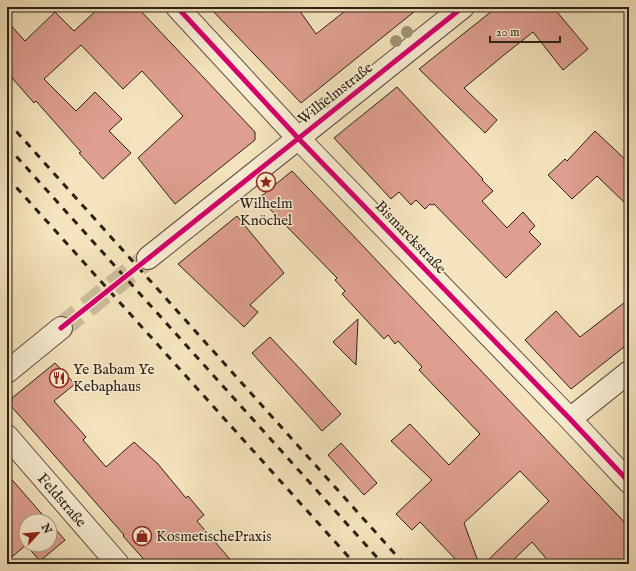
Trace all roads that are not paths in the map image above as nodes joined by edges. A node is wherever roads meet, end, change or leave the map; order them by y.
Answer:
1 (177, 7) edge
2 (463, 7) edge
3 (298, 138) junction
4 (148, 258) tunnel mouth
5 (61, 328) tunnel mouth
6 (7, 372) edge
7 (629, 372) edge
8 (570, 419) junction
9 (7, 436) edge
10 (629, 482) edge
11 (118, 564) edge

1 - 3 street, Bismarckstraße
2 - 3 street, Wilhelmstraße
3 - 4 street, Wilhelmstraße
3 - 8 street, Bismarckstraße
5 - 6 street
7 - 8 street
8 - 10 street, Bismarckstraße
9 - 11 street, Feldstraße

